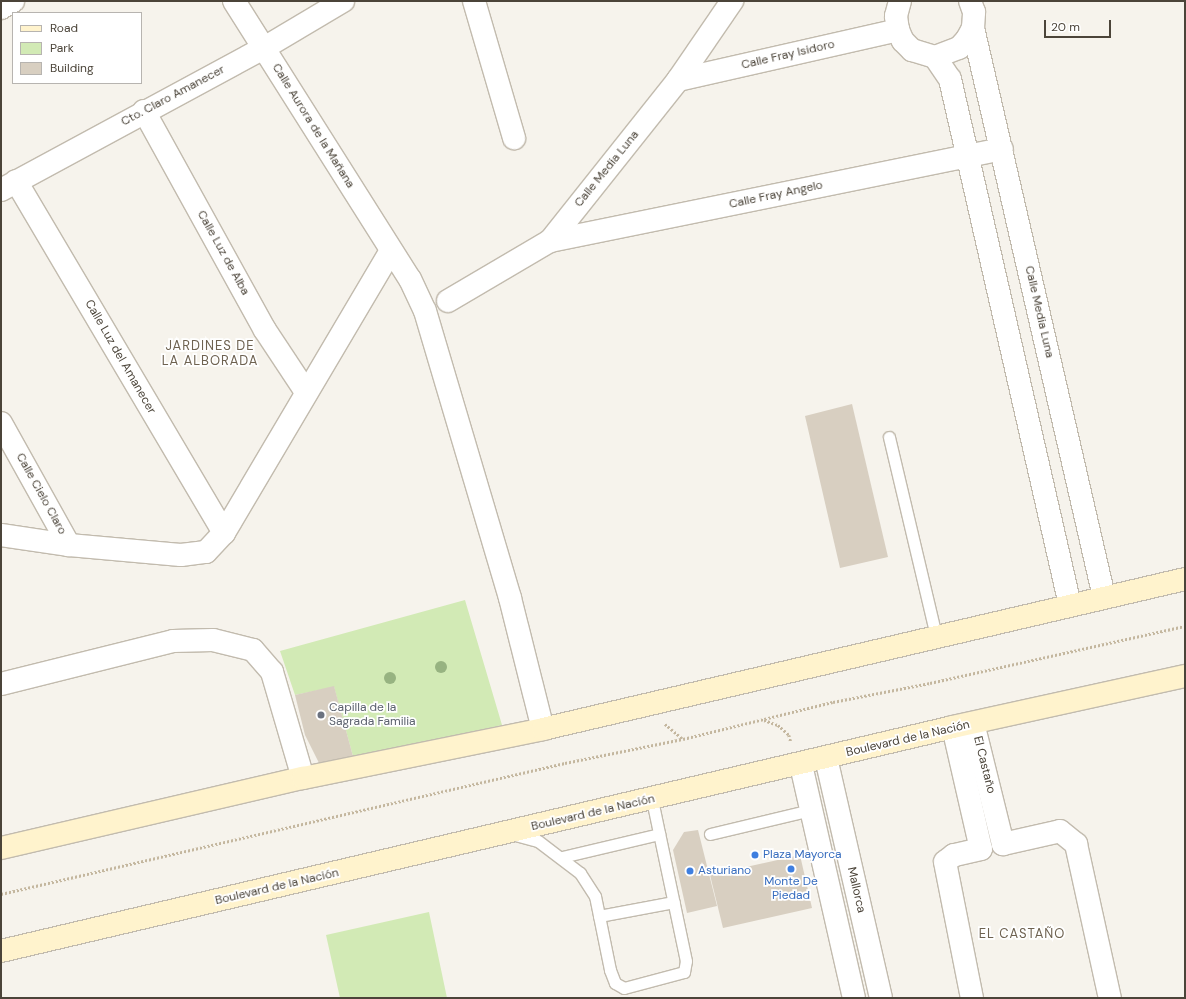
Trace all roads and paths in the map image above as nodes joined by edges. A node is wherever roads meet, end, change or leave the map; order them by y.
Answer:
1 (13, 1) edge
2 (234, 1) edge
3 (343, 1) edge
4 (474, 1) edge
5 (732, 1) edge
6 (900, 1) edge
7 (970, 1) edge
8 (1, 8) edge
9 (973, 28) junction
10 (898, 30) junction
11 (264, 48) junction
12 (935, 57) junction
13 (678, 80) junction
14 (144, 111) junction
15 (514, 138) dead end
16 (1002, 149) junction
17 (968, 156) junction
18 (9, 185) edge
19 (550, 241) junction
20 (391, 251) junction
21 (448, 300) dead end
22 (306, 392) junction
23 (1, 423) edge
24 (889, 437) dead end
25 (224, 533) junction
26 (1, 535) edge
27 (69, 545) junction
28 (1185, 579) edge
29 (1104, 597) junction
30 (1070, 605) junction
31 (1185, 626) edge
32 (936, 636) junction
33 (1185, 676) edge
34 (1, 684) edge
35 (764, 720) junction
36 (963, 725) junction
37 (543, 729) junction
38 (826, 758) junction
39 (801, 765) junction
40 (303, 778) junction
41 (652, 800) junction
42 (811, 810) junction
43 (509, 833) junction
44 (659, 834) junction
45 (710, 834) dead end
46 (1, 848) edge
47 (562, 857) junction
48 (1, 894) edge
49 (674, 902) junction
50 (599, 916) junction
51 (1, 951) edge
52 (880, 995) edge
53 (854, 998) edge
54 (972, 998) edge
55 (1110, 998) edge

1 - 8 street
2 - 11 street, Calle Aurora de la Mañana
3 - 11 street, Cto. Claro Amanecer
4 - 15 street
5 - 13 street, Calle Media Luna
6 - 10 street
7 - 9 street, Calle Media Luna
9 - 12 street
9 - 16 street, Calle Media Luna
10 - 12 street
10 - 13 street, Calle Fray Isidoro
11 - 14 street, Cto. Claro Amanecer
11 - 20 street, Calle Aurora de la Mañana
12 - 17 street
13 - 19 street, Calle Media Luna
14 - 18 street, Cto. Claro Amanecer
14 - 22 street, Calle Luz de Alba
16 - 17 street, Calle Fray Angelo
16 - 29 street, Calle Media Luna
17 - 19 street, Calle Fray Angelo
17 - 30 street
18 - 25 street, Calle Luz del Amanecer
19 - 21 street, Calle Media Luna
20 - 22 street
20 - 37 street, Calle Aurora de la Mañana
22 - 25 street
23 - 27 street, Calle Cielo Claro
24 - 32 lane
25 - 27 street
26 - 27 street
28 - 29 main road
29 - 30 main road
30 - 32 main road
31 - 35 path
32 - 37 main road
33 - 36 main road, Boulevard de la Nación
34 - 40 street
35 - 39 path
35 - 48 path
36 - 38 main road, Boulevard de la Nación
36 - 54 street, El Castaño
36 - 55 street, El Castaño
37 - 40 main road
38 - 39 main road, Boulevard de la Nación
38 - 52 street, Mallorca
39 - 41 main road, Boulevard de la Nación
39 - 42 street
40 - 46 main road
41 - 43 main road, Boulevard de la Nación
41 - 44 lane
42 - 45 lane
42 - 53 street
43 - 47 lane
43 - 51 main road, Boulevard de la Nación
44 - 47 lane
44 - 49 lane
47 - 50 lane
49 - 50 lane
49 - 50 lane
52 - 53 street

